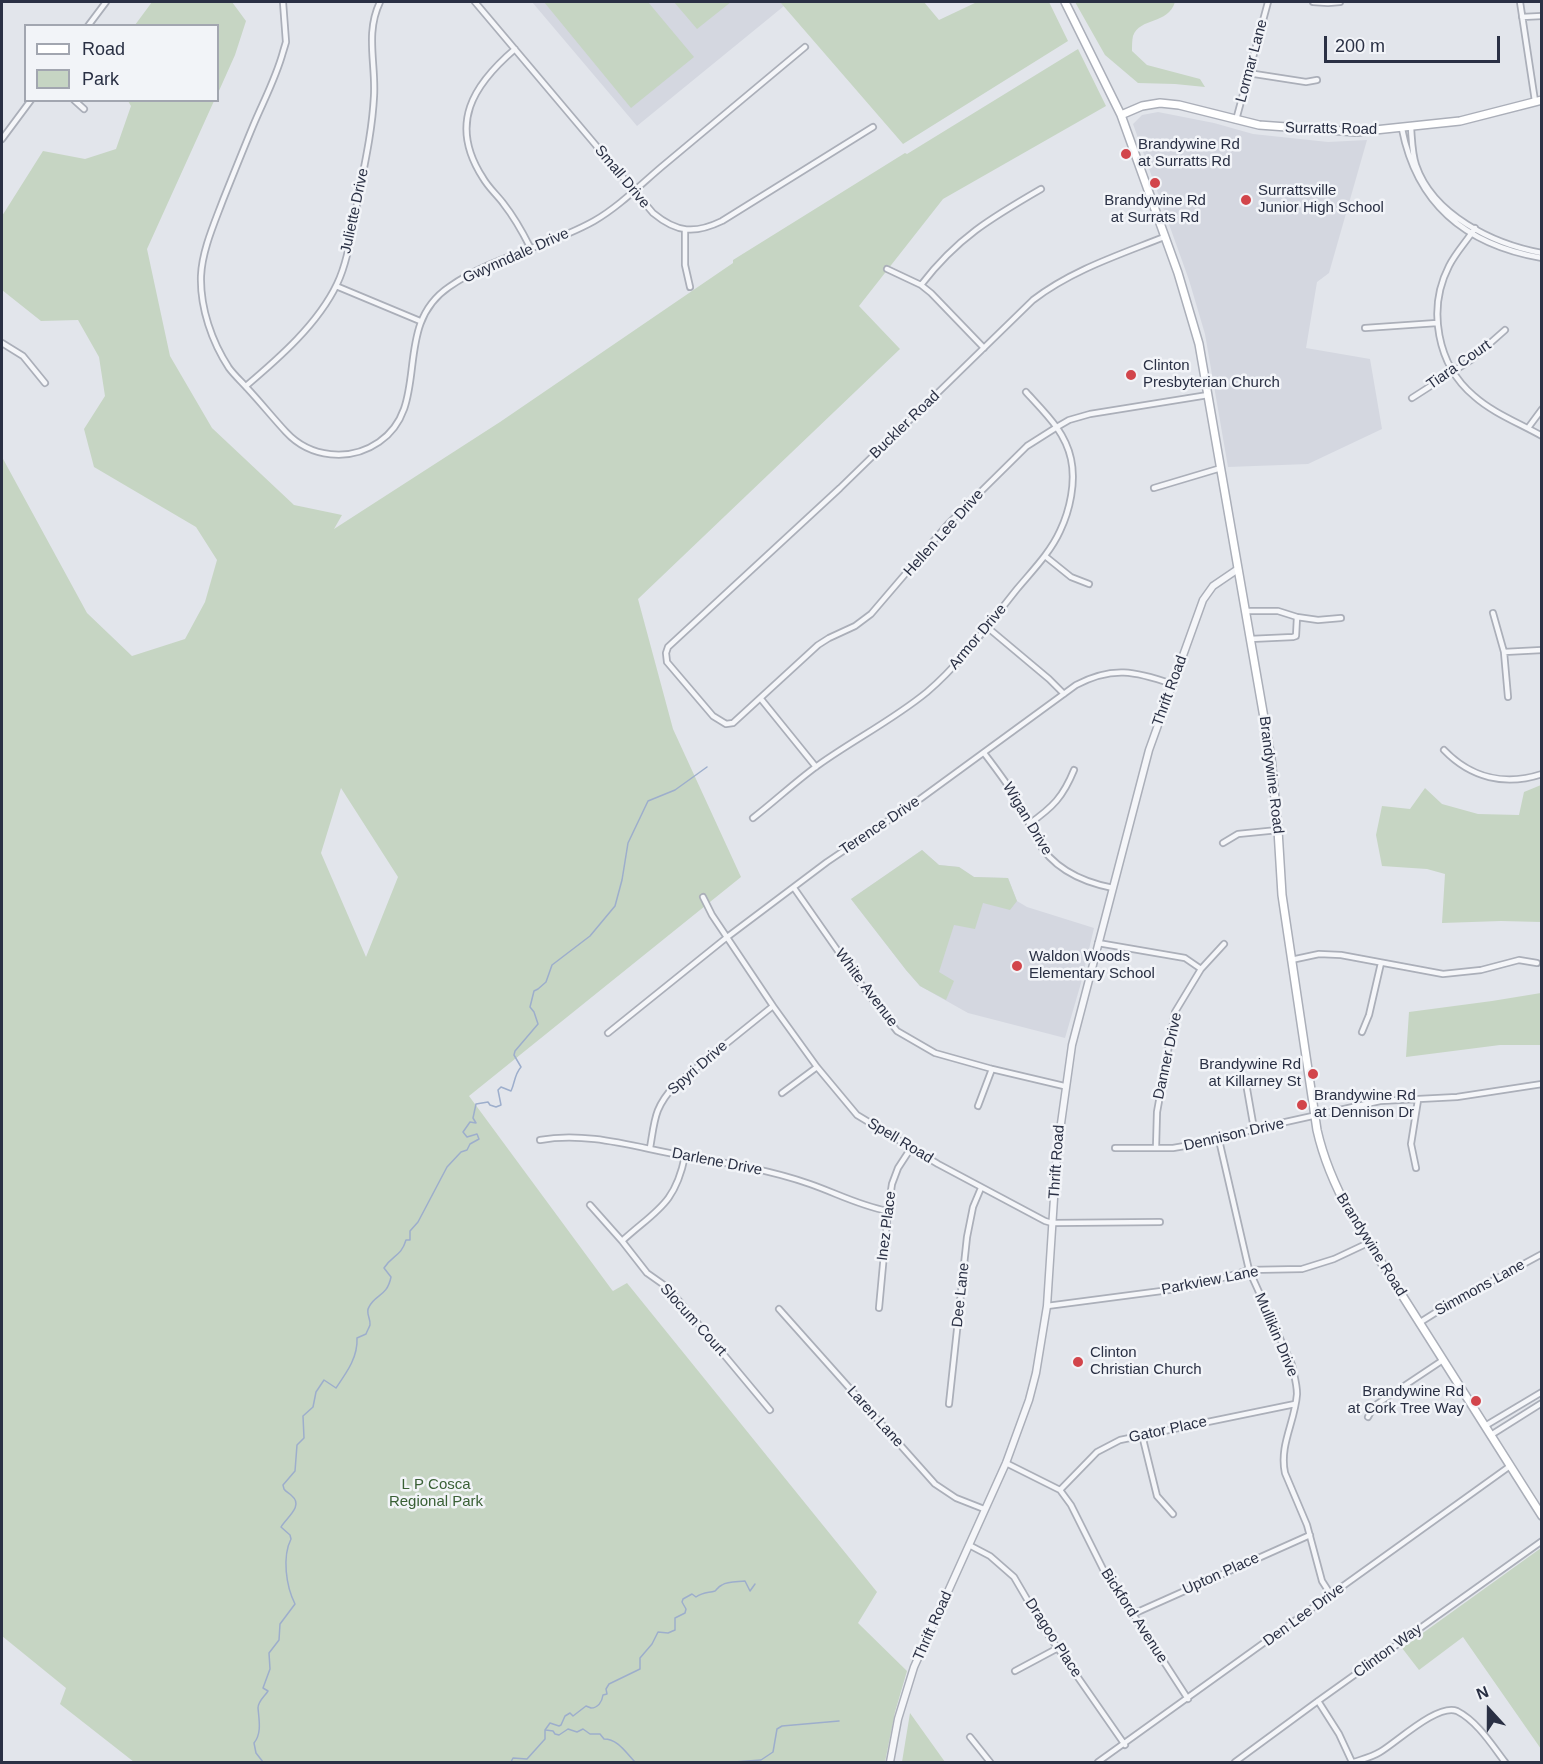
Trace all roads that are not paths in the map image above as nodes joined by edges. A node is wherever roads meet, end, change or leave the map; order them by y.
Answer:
1 (106, 2) edge
2 (283, 2) edge
3 (380, 2) edge
4 (475, 2) edge
5 (1065, 2) edge
6 (1268, 2) edge
7 (1313, 2) edge
8 (1340, 2) edge
9 (1520, 2) edge
10 (1542, 16) edge
11 (1522, 17) junction
12 (90, 24) edge
13 (806, 47) dead end
14 (515, 49) junction
15 (1248, 73) junction
16 (1317, 80) dead end
17 (1538, 101) edge
18 (30, 102) edge
19 (76, 102) edge
20 (84, 109) dead end
21 (1121, 115) junction
22 (1236, 120) junction
23 (873, 127) dead end
24 (1411, 128) junction
25 (1402, 129) junction
26 (2, 139) edge
27 (1041, 189) dead end
28 (634, 190) junction
29 (685, 230) junction
30 (1473, 231) junction
31 (1164, 237) junction
32 (530, 247) junction
33 (1542, 253) edge
34 (1542, 258) edge
35 (887, 269) dead end
36 (921, 285) junction
37 (336, 286) junction
38 (690, 287) dead end
39 (420, 321) junction
40 (1437, 323) junction
41 (1365, 328) dead end
42 (1505, 330) dead end
43 (2, 343) edge
44 (984, 348) junction
45 (1454, 372) junction
46 (45, 383) dead end
47 (246, 386) junction
48 (1026, 392) dead end
49 (1208, 395) junction
50 (1412, 398) dead end
51 (1542, 409) edge
52 (1057, 427) junction
53 (1528, 428) junction
54 (1542, 436) edge
55 (1221, 468) junction
56 (1154, 488) dead end
57 (1045, 555) junction
58 (1238, 570) junction
59 (1089, 584) dead end
60 (1245, 611) junction
61 (1493, 613) dead end
62 (1297, 617) junction
63 (1341, 618) dead end
64 (987, 627) junction
65 (1250, 639) junction
66 (1542, 650) edge
67 (1504, 652) junction
68 (1172, 684) junction
69 (1064, 694) junction
70 (1508, 696) dead end
71 (761, 699) junction
72 (713, 716) joint
73 (1444, 750) dead end
74 (984, 753) junction
75 (816, 767) junction
76 (1074, 770) dead end
77 (1542, 774) edge
78 (753, 818) dead end
79 (1029, 824) junction
80 (1278, 830) junction
81 (1223, 843) dead end
82 (794, 888) junction
83 (1113, 888) junction
84 (704, 897) dead end
85 (726, 938) junction
86 (1098, 943) junction
87 (1224, 944) dead end
88 (1291, 960) junction
89 (1381, 963) junction
90 (1537, 963) dead end
91 (1201, 969) junction
92 (773, 1006) junction
93 (608, 1032) dead end
94 (1362, 1032) dead end
95 (817, 1067) junction
96 (992, 1069) junction
97 (1542, 1084) edge
98 (1064, 1086) junction
99 (1247, 1089) dead end
100 (782, 1093) dead end
101 (1418, 1100) junction
102 (978, 1106) dead end
103 (1315, 1116) junction
104 (1254, 1129) junction
105 (540, 1140) dead end
106 (1219, 1140) junction
107 (650, 1148) junction
108 (911, 1148) junction
109 (1115, 1148) dead end
110 (1156, 1148) junction
111 (685, 1156) junction
112 (1416, 1168) dead end
113 (981, 1188) junction
114 (590, 1205) dead end
115 (888, 1211) junction
116 (1160, 1222) dead end
117 (1052, 1223) junction
118 (622, 1240) junction
119 (1368, 1243) junction
120 (1542, 1254) edge
121 (1249, 1270) junction
122 (1047, 1306) junction
123 (879, 1308) dead end
124 (779, 1309) dead end
125 (1419, 1323) junction
126 (1443, 1360) junction
127 (1542, 1392) edge
128 (1542, 1403) edge
129 (949, 1404) dead end
130 (1295, 1404) junction
131 (770, 1410) dead end
132 (1368, 1417) dead end
133 (1485, 1426) junction
134 (1142, 1435) junction
135 (1491, 1435) junction
136 (1006, 1463) junction
137 (1510, 1467) junction
138 (1060, 1490) junction
139 (984, 1509) junction
140 (1173, 1514) dead end
141 (1542, 1516) edge
142 (1310, 1535) junction
143 (1542, 1541) edge
144 (969, 1545) junction
145 (1331, 1595) junction
146 (1133, 1614) junction
147 (1058, 1648) junction
148 (1015, 1671) dead end
149 (1188, 1699) junction
150 (1318, 1701) junction
151 (970, 1737) dead end
152 (1125, 1745) junction
153 (890, 1762) edge
154 (990, 1762) edge
155 (1098, 1762) edge
156 (1235, 1762) edge
157 (1353, 1762) edge
158 (1504, 1762) edge

1 - 12 street
2 - 47 street, Gwynndale Drive
3 - 37 street, Juliette Drive
4 - 14 street, Small Drive
5 - 21 main road, Brandywine Road
6 - 15 street, Lormar Lane
7 - 8 street
9 - 11 street
10 - 11 street
11 - 17 street
13 - 28 street, Gwynndale Drive
14 - 28 street, Small Drive
14 - 32 street
15 - 16 street
15 - 22 street, Lormar Lane
17 - 24 main road, Surratts Road
18 - 26 street
19 - 20 street
21 - 22 main road, Surratts Road
21 - 31 main road, Brandywine Road
22 - 25 main road, Surratts Road
23 - 29 street
24 - 25 main road, Surratts Road
24 - 30 street
25 - 30 street
27 - 36 street
28 - 29 street, Small Drive
28 - 32 street, Gwynndale Drive
29 - 38 street
30 - 33 street
30 - 34 street
30 - 40 street
31 - 44 street, Buckler Road
31 - 49 main road, Brandywine Road
32 - 39 street, Gwynndale Drive
35 - 36 street
36 - 44 street
37 - 39 street
37 - 47 street, Juliette Drive
39 - 47 street, Gwynndale Drive
40 - 41 street
40 - 45 street
42 - 45 street, Tiara Court
43 - 46 street
44 - 72 street, Buckler Road
45 - 50 street, Tiara Court
45 - 53 street
48 - 52 street, Armor Drive
49 - 52 street, Hellen Lee Drive
49 - 55 main road, Brandywine Road
51 - 53 street
52 - 57 street, Armor Drive
52 - 71 street, Hellen Lee Drive
53 - 54 street
55 - 56 street
55 - 58 main road, Brandywine Road
57 - 59 street
57 - 64 street, Armor Drive
58 - 60 main road, Brandywine Road
58 - 68 street, Thrift Road
60 - 62 street
60 - 65 main road, Brandywine Road
61 - 67 street
62 - 63 street
62 - 65 street
64 - 69 street
64 - 75 street, Armor Drive
65 - 80 main road, Brandywine Road
66 - 67 street
67 - 70 street
68 - 69 street, Terence Drive
68 - 83 street, Thrift Road
69 - 74 street, Terence Drive
71 - 72 street, Hellen Lee Drive
71 - 75 street
73 - 77 street
74 - 79 street, Wigan Drive
74 - 82 street, Terence Drive
75 - 78 street, Armor Drive
76 - 79 street
79 - 83 street, Wigan Drive
80 - 81 street
80 - 88 main road, Brandywine Road
82 - 85 street, Terence Drive
82 - 96 street, White Avenue
83 - 86 street, Thrift Road
84 - 85 street, Spell Road
85 - 92 street, Spell Road
85 - 93 street, Terence Drive
86 - 91 street
86 - 98 street, Thrift Road
87 - 91 street, Danner Drive
88 - 89 street
88 - 103 main road, Brandywine Road
89 - 90 street
89 - 94 street
91 - 110 street, Danner Drive
92 - 95 street, Spell Road
92 - 107 street, Spyri Drive
95 - 100 street
95 - 108 street, Spell Road
96 - 98 street, White Avenue
96 - 102 street
97 - 101 street, Dennison Drive
98 - 117 street, Thrift Road
99 - 104 street
101 - 103 street, Dennison Drive
101 - 112 street
103 - 104 street, Dennison Drive
103 - 119 main road, Brandywine Road
104 - 106 street, Dennison Drive
105 - 107 street, Darlene Drive
106 - 110 street, Dennison Drive
106 - 121 street, Mullikin Drive
107 - 111 street, Darlene Drive
108 - 113 street, Spell Road
108 - 115 street, Inez Place
109 - 110 street, Dennison Drive
111 - 115 street, Darlene Drive
111 - 118 street
113 - 117 street, Spell Road
113 - 129 street, Dee Lane
114 - 118 street, Slocum Court
115 - 123 street, Inez Place
116 - 117 street, Spell Road
117 - 122 street, Thrift Road
118 - 131 street, Slocum Court
119 - 121 street, Parkview Lane
119 - 125 main road, Brandywine Road
120 - 125 street, Simmons Lane
121 - 122 street, Parkview Lane
121 - 130 street, Mullikin Drive
122 - 136 street, Thrift Road
124 - 139 street, Laren Lane
125 - 126 main road, Brandywine Road
126 - 132 street
126 - 133 main road, Brandywine Road
127 - 133 street
128 - 135 street
130 - 134 street, Gator Place
130 - 142 street, Mullikin Drive
133 - 135 main road, Brandywine Road
134 - 138 street, Gator Place
134 - 140 street
135 - 137 main road, Brandywine Road
136 - 138 street, Bickford Avenue
136 - 139 street, Thrift Road
137 - 141 main road, Brandywine Road
137 - 145 street, Den Lee Drive
138 - 146 street, Bickford Avenue
139 - 144 street, Thrift Road
142 - 145 street, Mullikin Drive
142 - 146 street, Upton Place
143 - 150 street, Clinton Way
144 - 147 street, Dragoo Place
144 - 153 street, Thrift Road
145 - 149 street, Den Lee Drive
146 - 149 street, Bickford Avenue
147 - 148 street
147 - 152 street, Dragoo Place
149 - 152 street, Den Lee Drive
150 - 156 street, Clinton Way
150 - 157 street
151 - 154 street
152 - 155 street, Den Lee Drive
157 - 158 street

